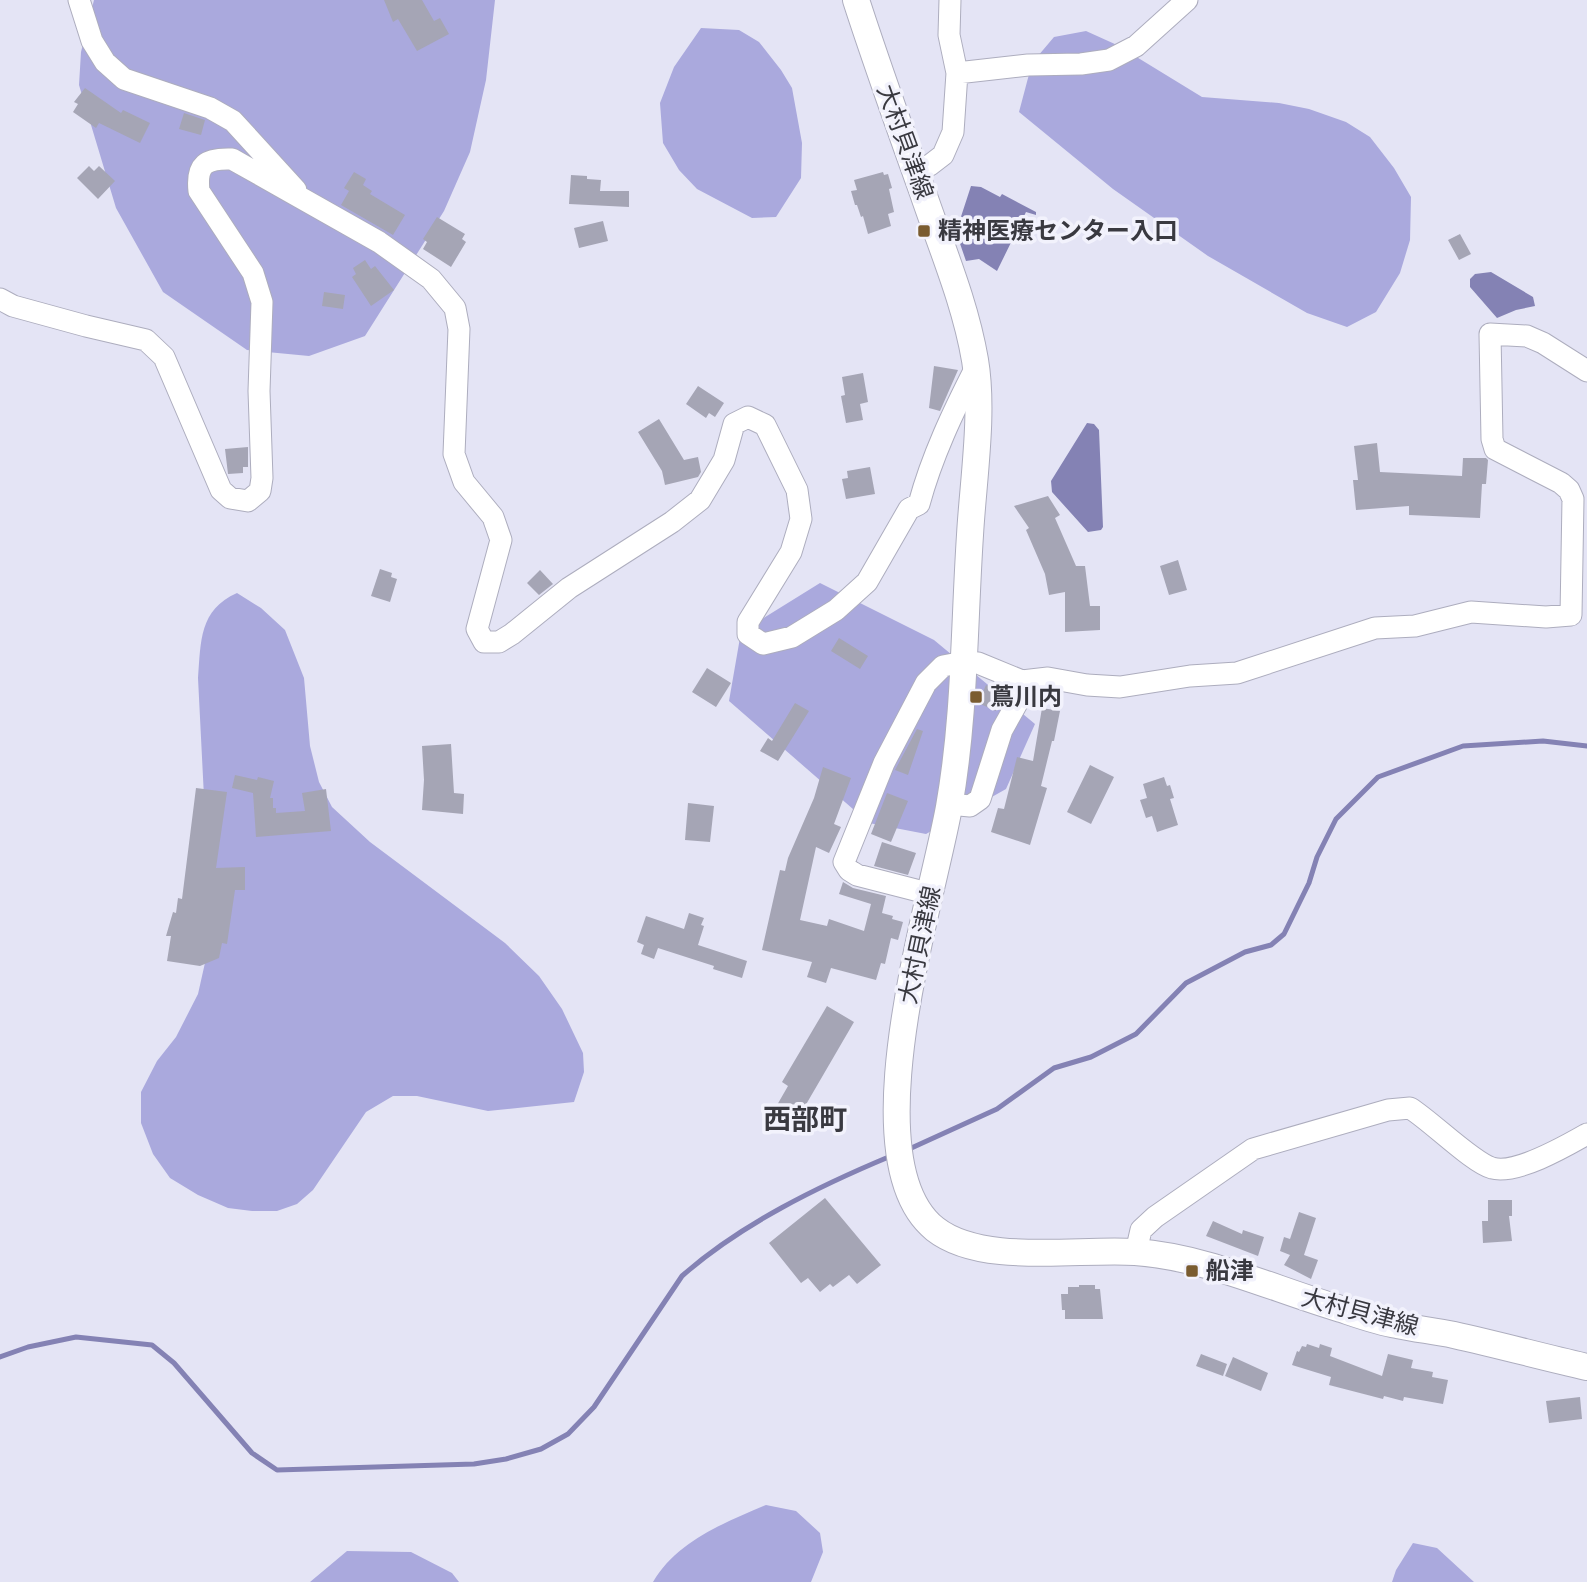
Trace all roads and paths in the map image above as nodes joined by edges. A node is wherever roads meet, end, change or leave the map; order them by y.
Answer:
1 (79, 0) edge
2 (856, 0) edge
3 (950, 0) edge
4 (1187, 0) edge
5 (957, 73) junction
6 (915, 170) junction
7 (309, 204) junction
8 (0, 299) edge
9 (976, 367) junction
10 (1587, 371) edge
11 (964, 662) junction
12 (1030, 680) junction
13 (949, 804) junction
14 (931, 894) junction
15 (1587, 1134) edge
16 (1136, 1252) junction
17 (1587, 1367) edge

1 - 7 street
2 - 6 main road, 大村貝津線
3 - 5 street
4 - 5 street
5 - 6 street
6 - 9 main road, 大村貝津線
7 - 8 street
7 - 9 street
9 - 11 main road, 大村貝津線
10 - 12 street
11 - 12 street
11 - 13 main road, 大村貝津線
11 - 14 street
12 - 13 street
13 - 14 main road, 大村貝津線
14 - 16 main road, 大村貝津線
15 - 16 street
16 - 17 main road, 大村貝津線

